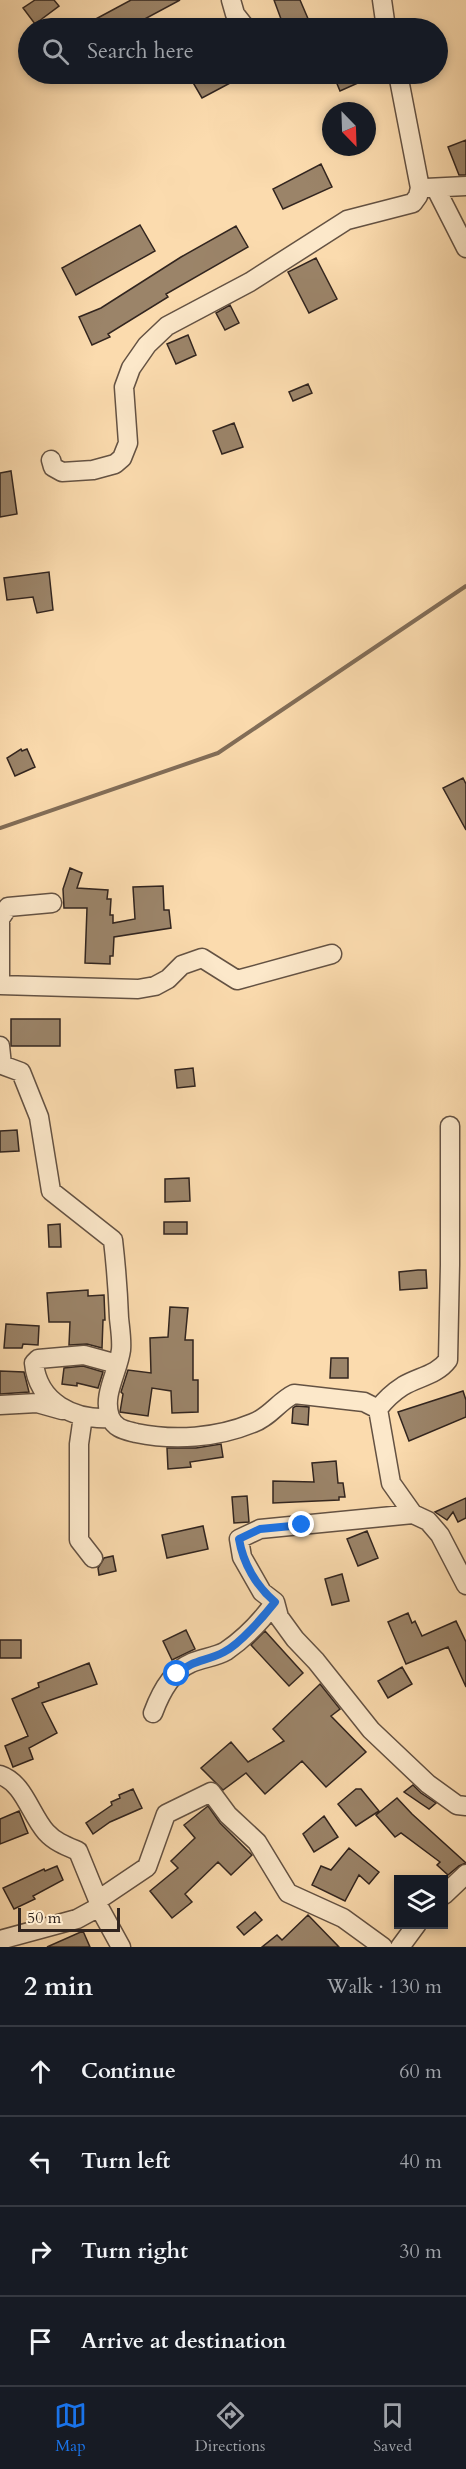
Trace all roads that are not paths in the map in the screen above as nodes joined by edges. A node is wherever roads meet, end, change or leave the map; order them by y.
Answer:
1 (231, 0) edge
2 (382, 0) edge
3 (238, 18) edge
4 (385, 18) edge
5 (401, 84) edge
6 (466, 186) edge
7 (428, 188) junction
8 (466, 248) edge
9 (51, 460) dead end
10 (52, 903) dead end
11 (332, 954) dead end
12 (0, 985) edge
13 (0, 1046) edge
14 (450, 1126) dead end
15 (117, 1364) junction
16 (0, 1405) edge
17 (378, 1409) junction
18 (64, 1410) junction
19 (83, 1416) junction
20 (110, 1418) junction
21 (413, 1514) junction
22 (93, 1558) dead end
23 (466, 1586) edge
24 (275, 1602) junction
25 (153, 1713) dead end
26 (0, 1775) edge
27 (466, 1806) edge
28 (466, 1874) edge
29 (448, 1891) edge
30 (98, 1903) junction
31 (412, 1929) edge
32 (0, 1940) edge
33 (398, 1945) edge
34 (121, 1947) edge
35 (383, 1947) edge

1 - 3 street
2 - 4 street
5 - 7 street
6 - 7 street
7 - 8 street
7 - 9 street
10 - 12 street
11 - 12 street
13 - 15 street
14 - 17 street
15 - 18 street
15 - 20 street
16 - 18 street
17 - 20 street
17 - 21 street
18 - 19 street
19 - 20 street
19 - 22 street
21 - 23 street
21 - 24 street
24 - 25 street
24 - 27 street
26 - 30 street
28 - 29 street
30 - 32 street
30 - 34 street
30 - 35 street
31 - 33 street

